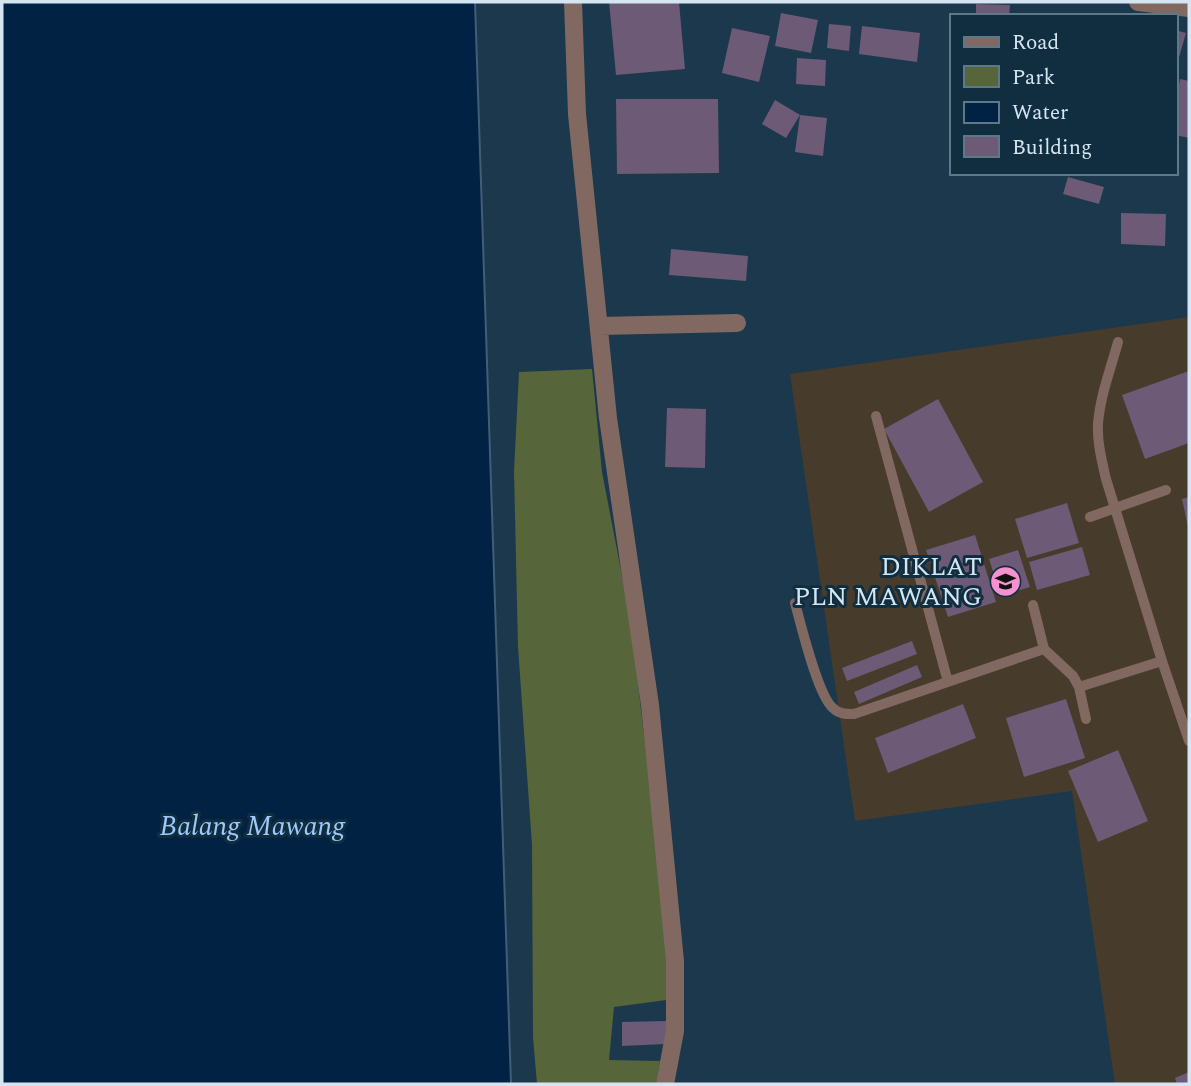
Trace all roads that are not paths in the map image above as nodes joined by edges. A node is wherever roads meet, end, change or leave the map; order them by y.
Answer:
1 (573, 2) edge
2 (1138, 2) edge
3 (1189, 8) edge
4 (737, 323) dead end
5 (599, 326) junction
6 (1118, 342) dead end
7 (876, 416) dead end
8 (1166, 490) dead end
9 (1115, 508) junction
10 (1090, 517) dead end
11 (794, 603) dead end
12 (1033, 605) dead end
13 (1044, 649) junction
14 (1162, 661) junction
15 (948, 682) junction
16 (1079, 687) junction
17 (1086, 719) dead end
18 (1189, 741) edge
19 (665, 1084) edge

1 - 5 street
2 - 3 street
4 - 5 street
5 - 19 street
6 - 9 lane
7 - 15 lane
8 - 9 lane
9 - 10 lane
9 - 14 lane
11 - 15 lane
12 - 13 lane
13 - 15 lane
13 - 16 lane
14 - 16 lane
14 - 18 lane
16 - 17 lane

